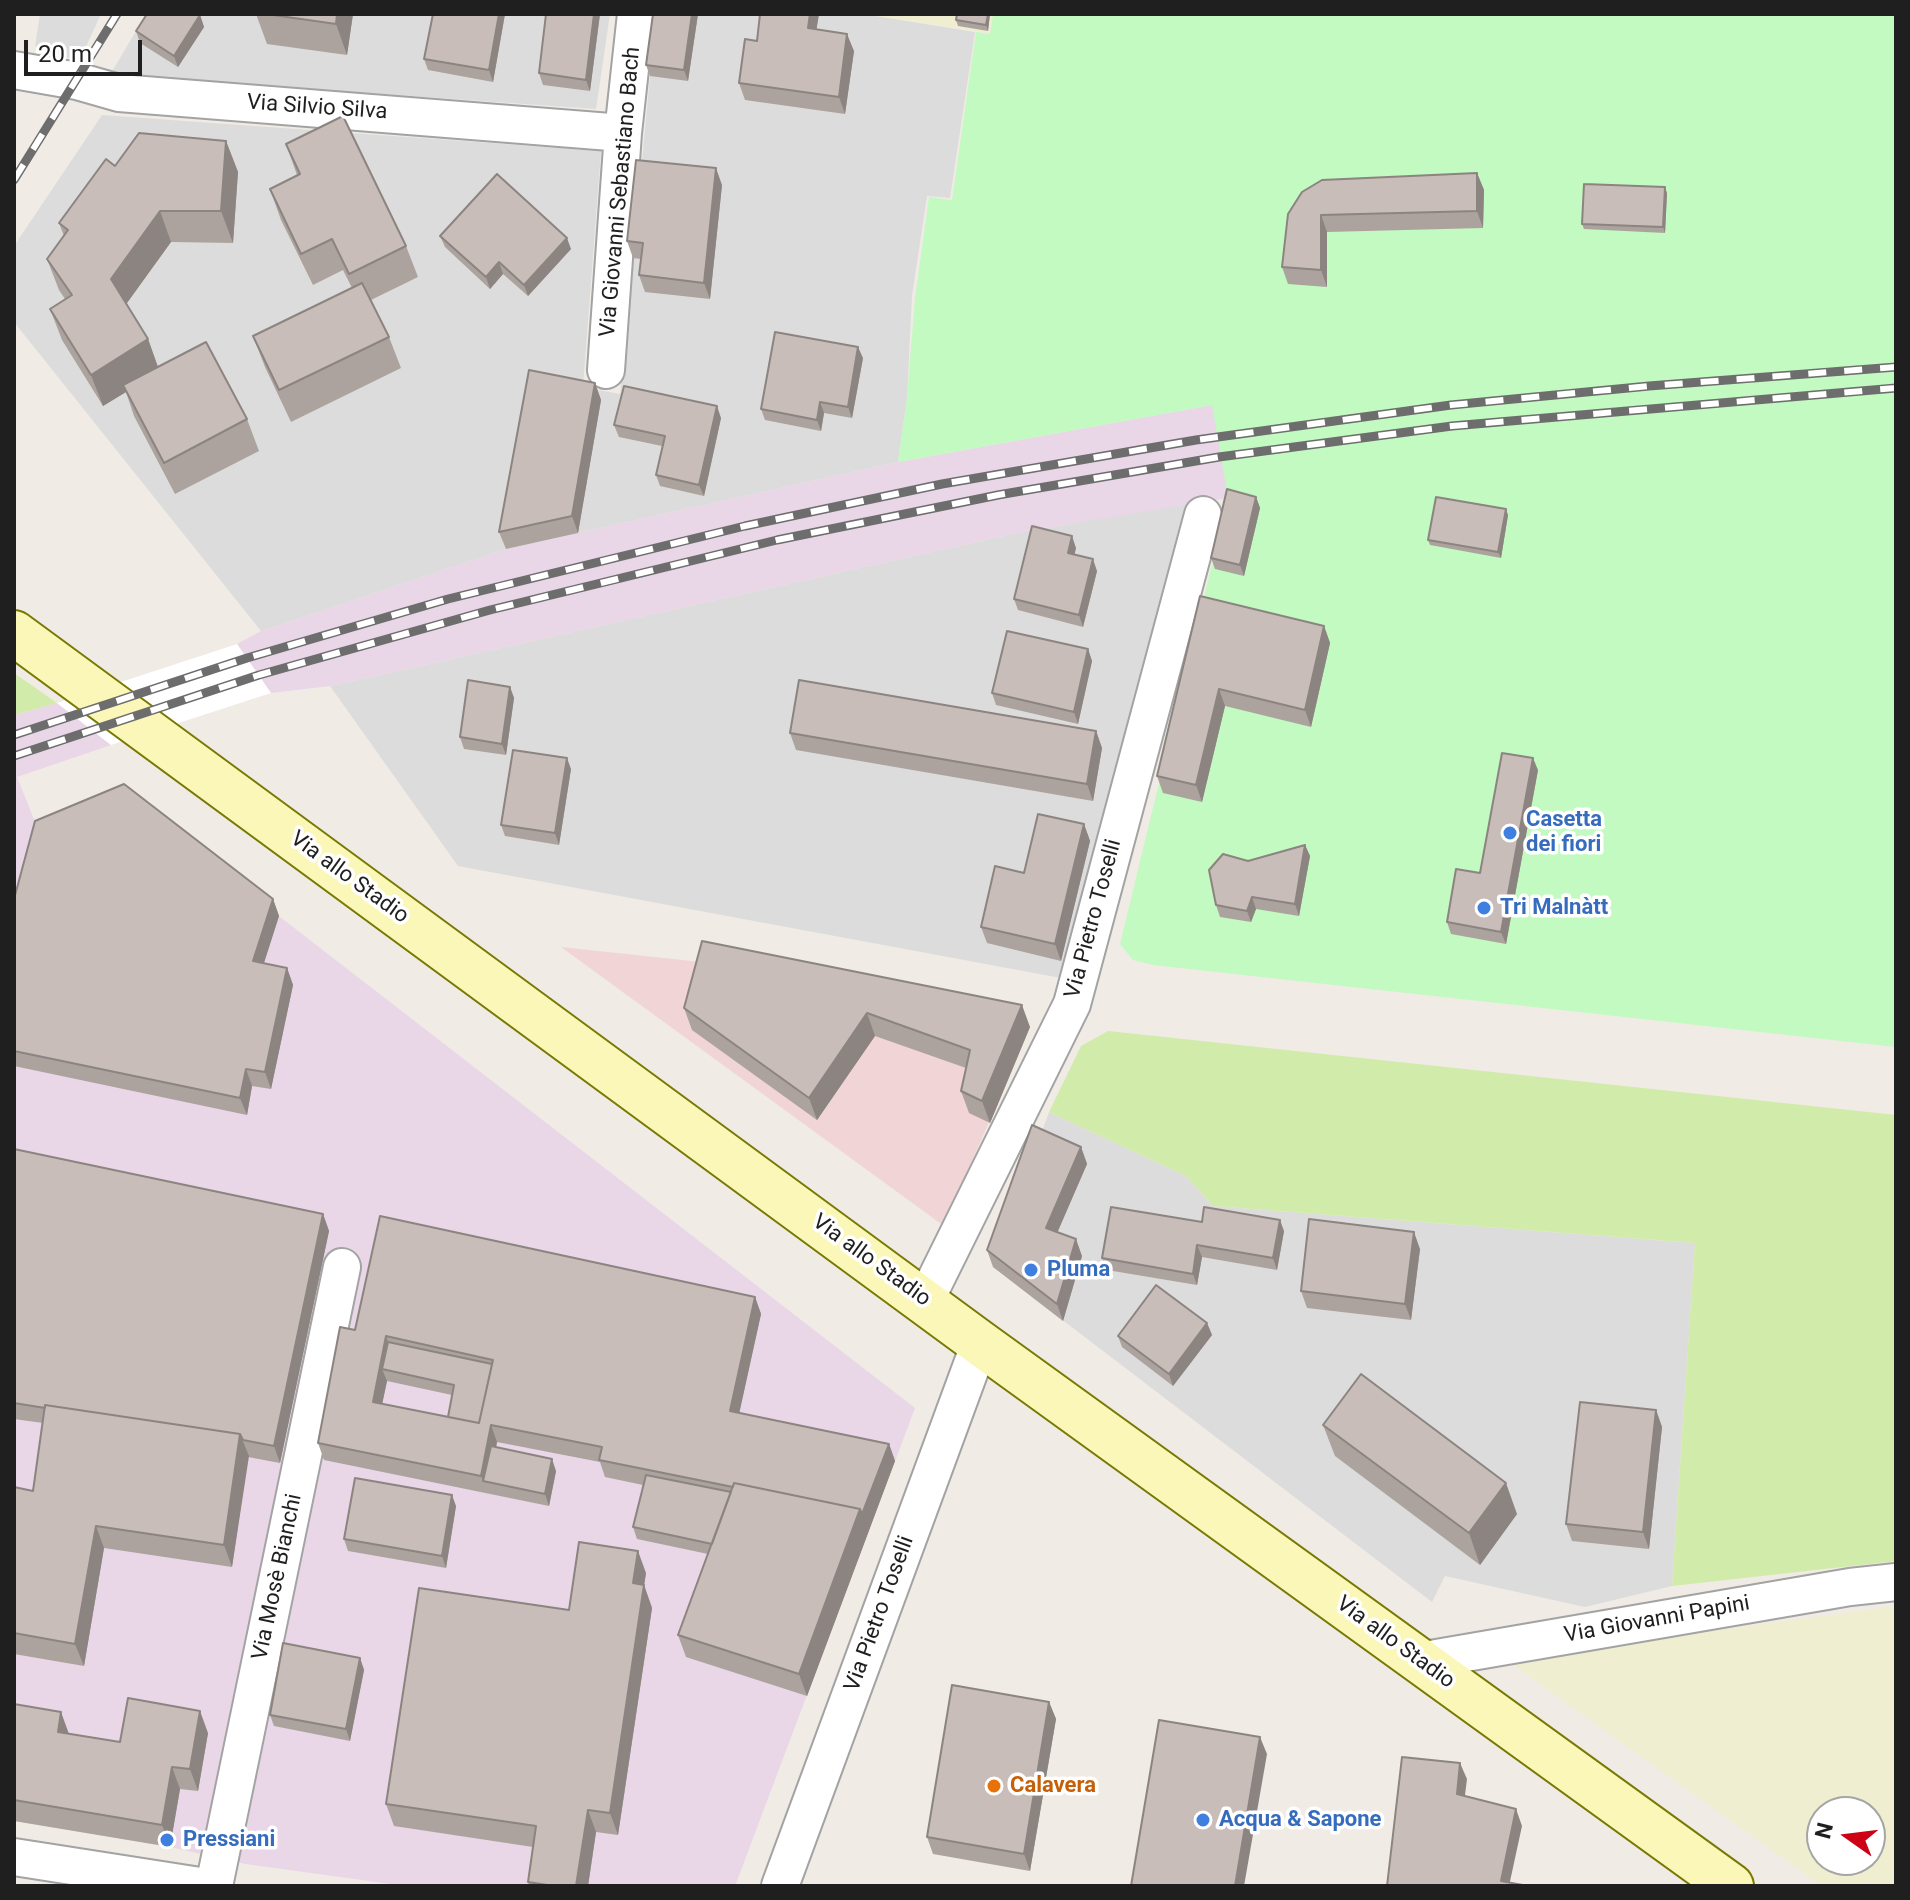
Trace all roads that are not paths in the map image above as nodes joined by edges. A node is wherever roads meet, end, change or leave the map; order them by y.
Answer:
1 (636, 14) edge
2 (14, 70) edge
3 (623, 133) junction
4 (606, 370) dead end
5 (1203, 515) dead end
6 (14, 633) edge
7 (342, 1267) dead end
8 (925, 1301) junction
9 (980, 1343) junction
10 (1896, 1582) edge
11 (1419, 1661) junction
12 (14, 1857) edge
13 (200, 1886) edge
14 (214, 1886) edge
15 (780, 1886) edge
16 (1731, 1886) edge

1 - 3 street, Via Giovanni Sebastiano Bach
2 - 3 street, Via Silvio Silva
3 - 4 street, Via Giovanni Sebastiano Bach
5 - 8 street, Via Pietro Toselli
6 - 8 main road, Via allo Stadio
7 - 14 street, Via Mosè Bianchi
8 - 9 main road, Via allo Stadio
9 - 11 main road, Via allo Stadio
9 - 15 street, Via Pietro Toselli
10 - 11 street, Via Giovanni Papini
11 - 16 main road, Via allo Stadio
12 - 13 street

